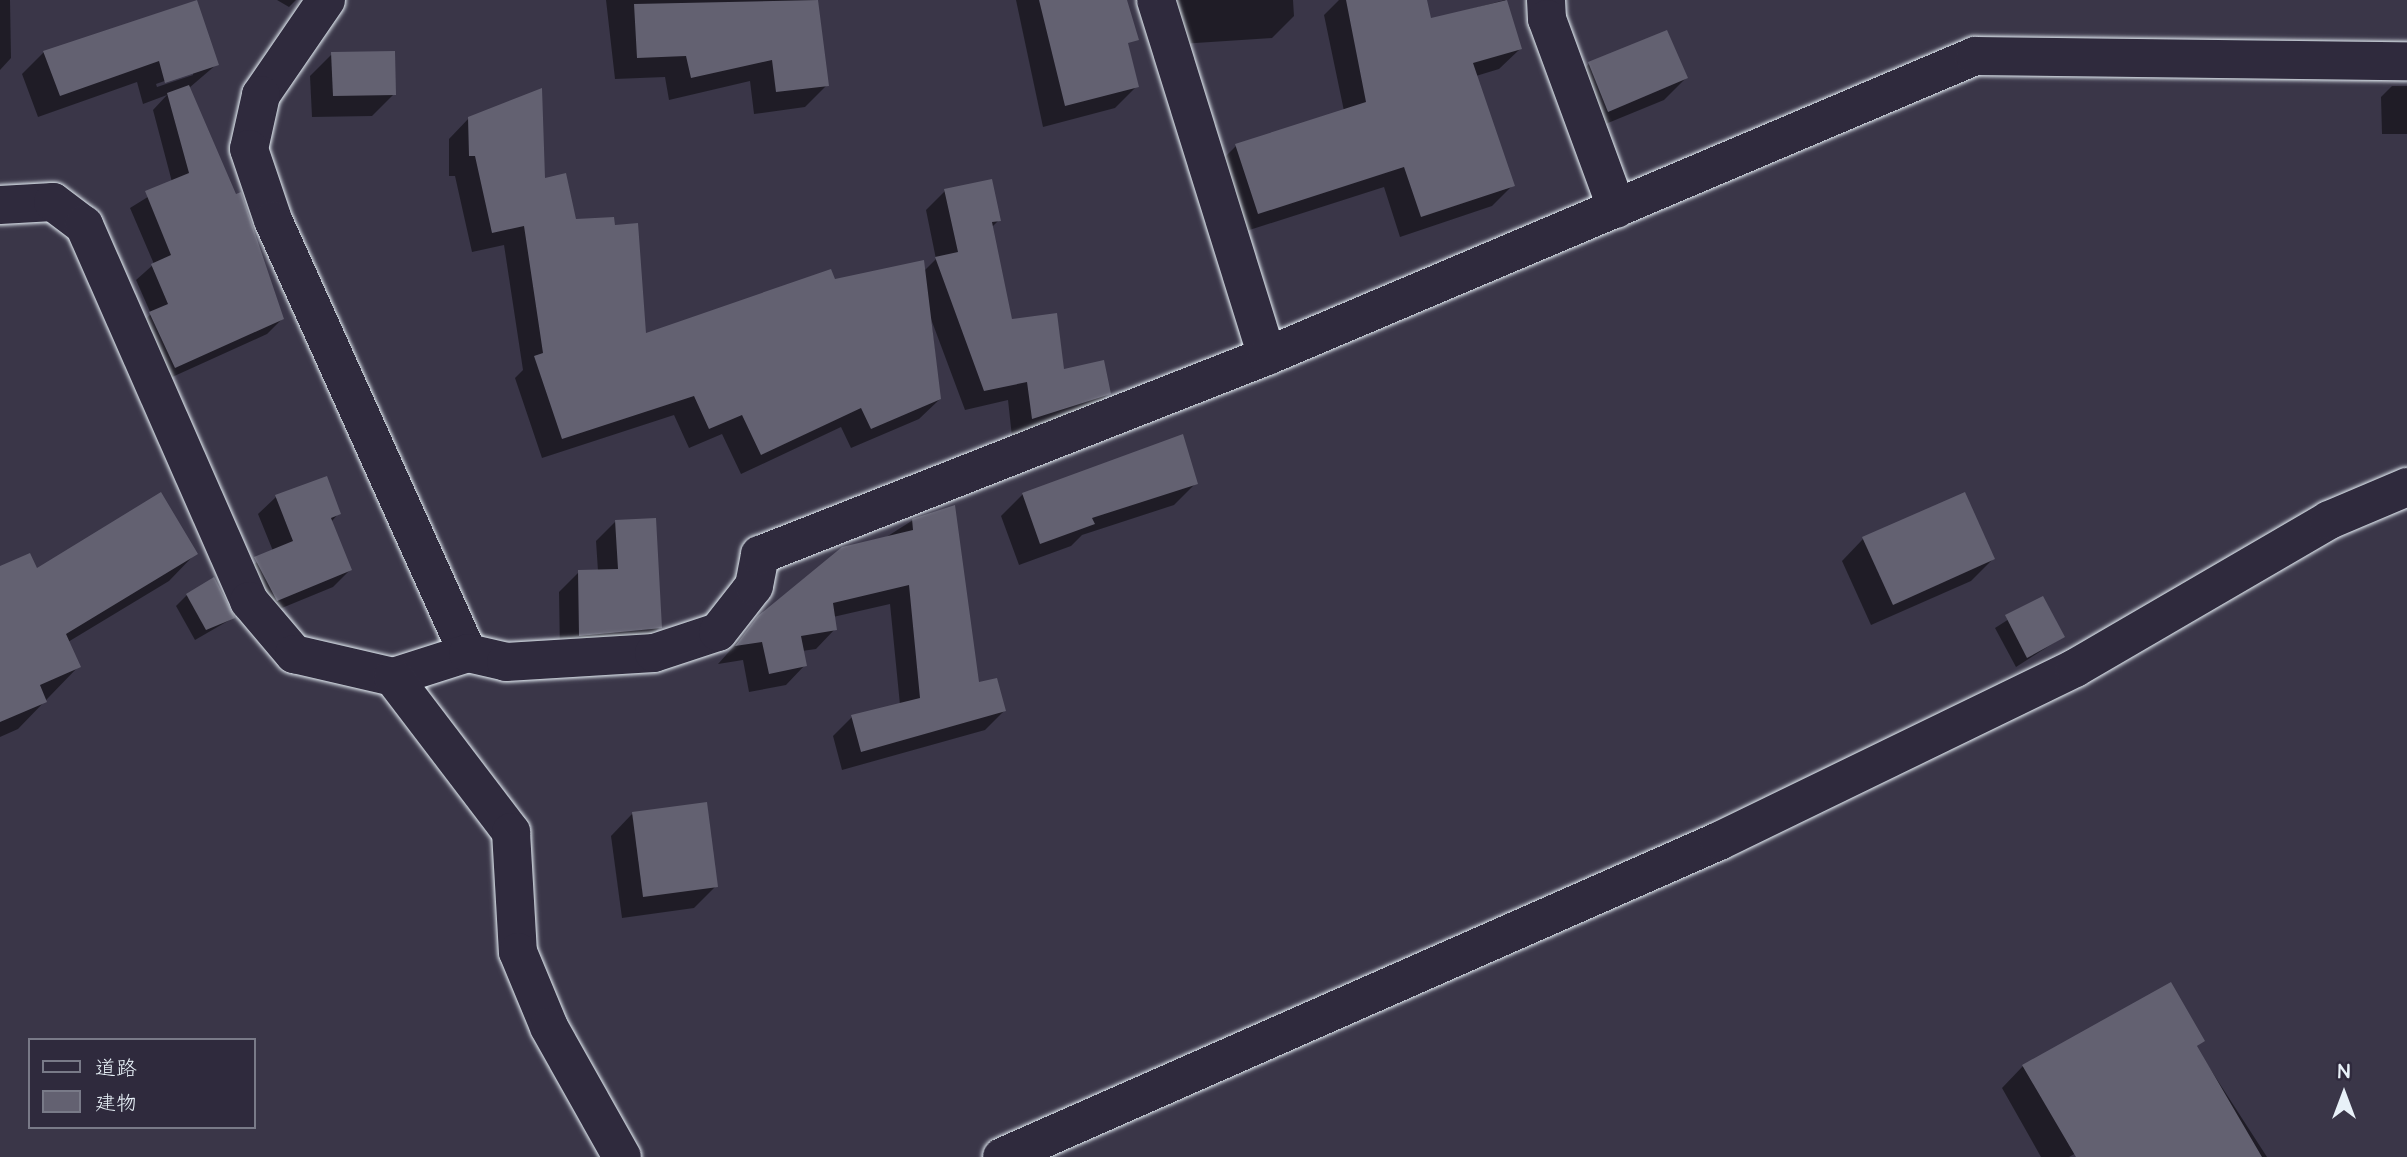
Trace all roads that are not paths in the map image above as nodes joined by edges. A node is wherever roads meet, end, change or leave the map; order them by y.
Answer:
1 (326, 0) edge
2 (1156, 0) edge
3 (1546, 0) edge
4 (2407, 61) edge
5 (0, 205) edge
6 (1617, 209) junction
7 (1268, 356) junction
8 (2407, 487) edge
9 (468, 653) junction
10 (393, 677) junction
11 (622, 1157) edge
12 (1002, 1157) edge

1 - 9 street
2 - 7 street
3 - 6 street
4 - 6 street
5 - 10 street
6 - 7 street
7 - 9 street
8 - 12 street
9 - 10 street
10 - 11 street

